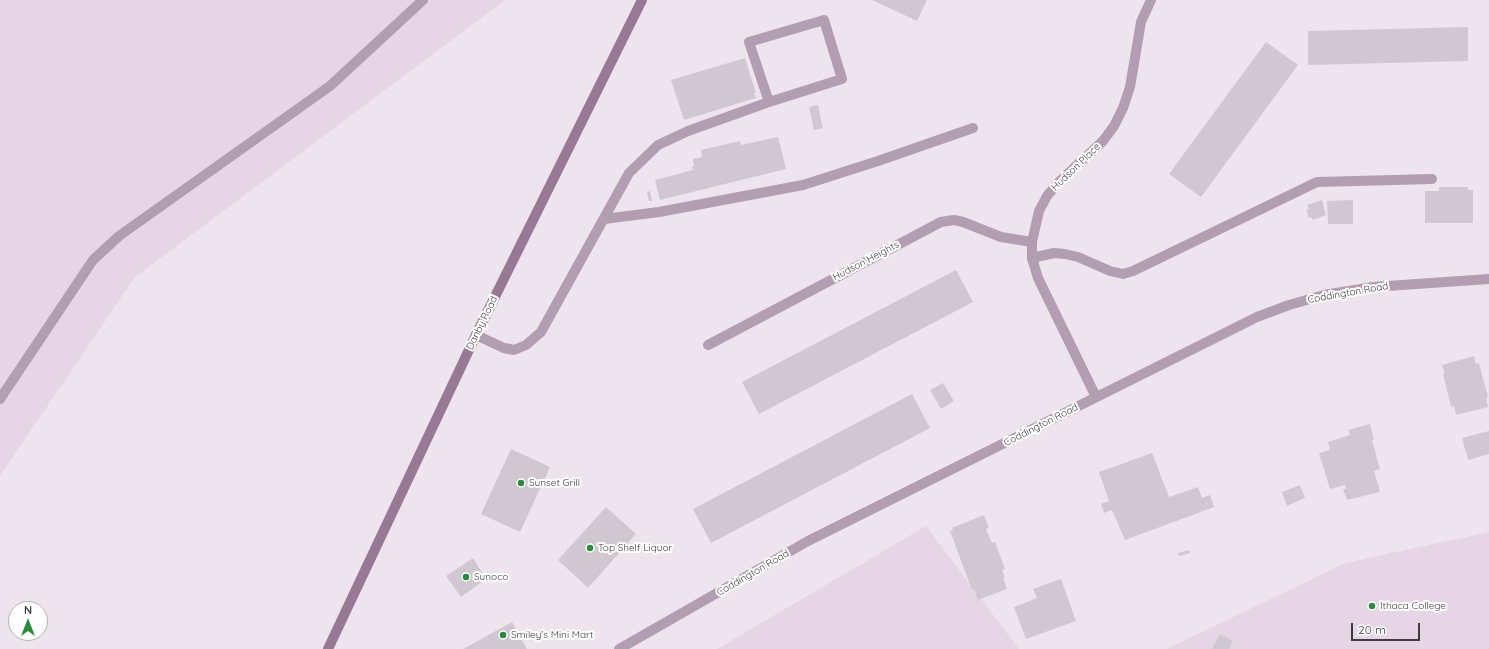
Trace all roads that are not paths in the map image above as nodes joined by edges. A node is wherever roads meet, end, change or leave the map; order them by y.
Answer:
1 (423, 0) edge
2 (642, 0) edge
3 (1151, 0) edge
4 (769, 102) junction
5 (973, 128) dead end
6 (1432, 178) dead end
7 (604, 219) junction
8 (1032, 242) junction
9 (1032, 258) junction
10 (1489, 279) edge
11 (476, 335) junction
12 (708, 345) dead end
13 (1096, 397) junction
14 (0, 399) edge
15 (328, 649) edge
16 (619, 649) edge

1 - 14 street
2 - 11 main road, Danby Road
3 - 8 street, Hudson Place
4 - 4 street
4 - 7 street
5 - 7 street
6 - 9 street
7 - 11 street
8 - 9 street, Hudson Place
8 - 12 street, Hudson Heights
9 - 13 street, Hudson Place
10 - 13 street, Coddington Road
11 - 15 main road, Danby Road
13 - 16 street, Coddington Road

